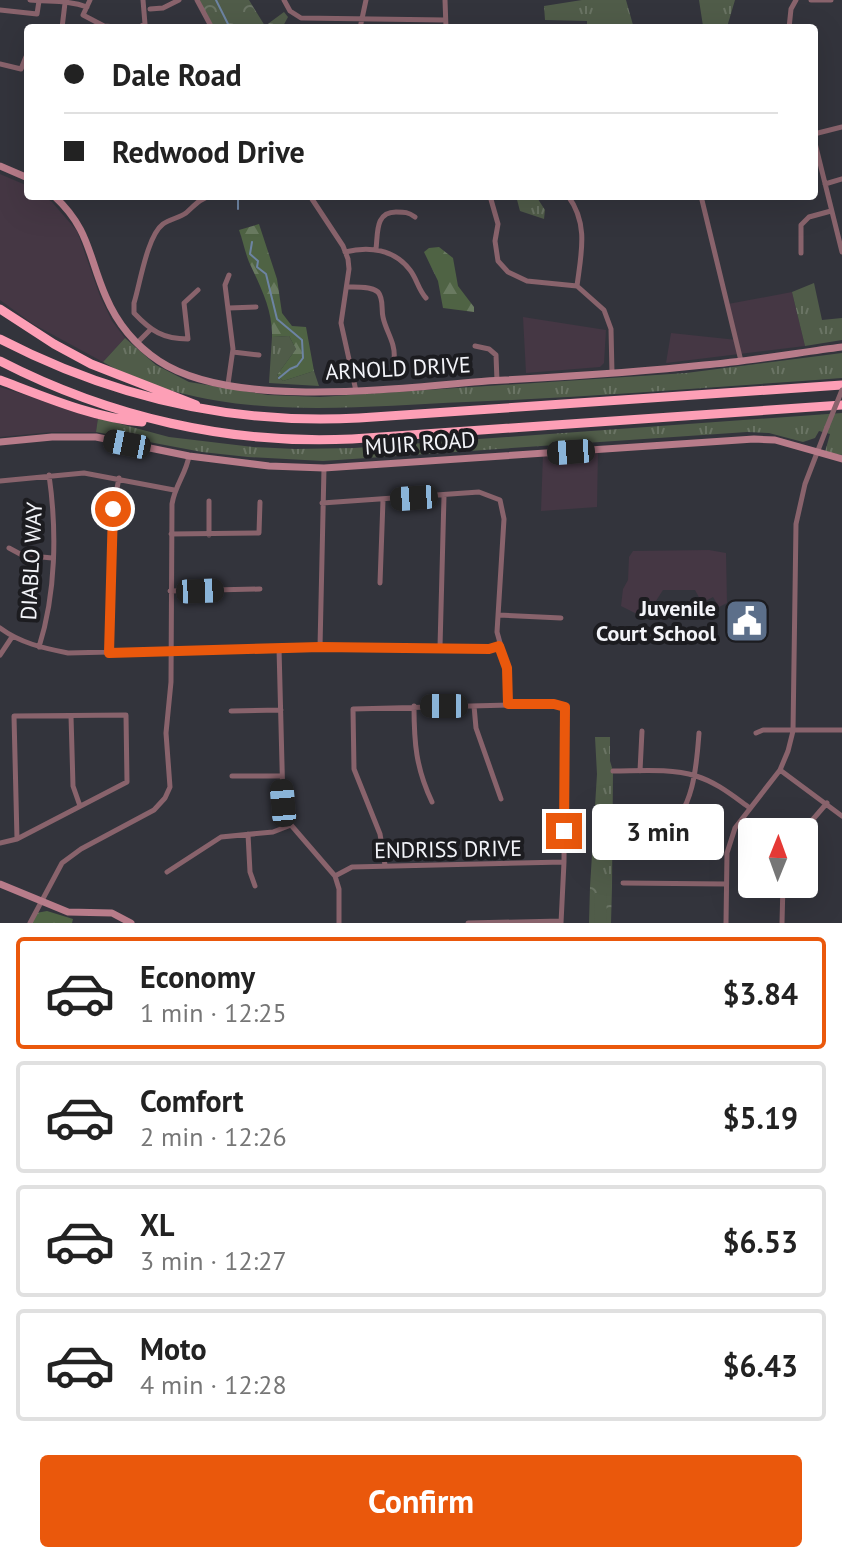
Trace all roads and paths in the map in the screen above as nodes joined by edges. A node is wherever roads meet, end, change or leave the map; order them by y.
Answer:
1 (6, 0) edge
2 (30, 0) edge
3 (143, 0) edge
4 (179, 0) edge
5 (197, 0) edge
6 (284, 0) edge
7 (366, 0) edge
8 (445, 0) edge
9 (796, 0) edge
10 (811, 0) edge
11 (831, 0) edge
12 (39, 1) edge
13 (73, 1) edge
14 (65, 3) junction
15 (88, 3) edge
16 (150, 9) dead end
17 (2, 11) edge
18 (363, 19) junction
19 (445, 20) junction
20 (62, 24) edge
21 (102, 24) edge
22 (145, 24) edge
23 (210, 24) edge
24 (361, 24) edge
25 (446, 24) edge
26 (789, 24) edge
27 (24, 62) edge
28 (0, 64) edge
29 (842, 127) edge
30 (818, 135) edge
31 (818, 164) edge
32 (0, 166) edge
33 (24, 176) edge
34 (842, 179) edge
35 (825, 184) junction
36 (57, 200) edge
37 (201, 200) edge
38 (312, 200) edge
39 (491, 200) edge
40 (570, 200) edge
41 (702, 200) edge
42 (831, 211) junction
43 (415, 217) dead end
44 (840, 238) edge
45 (376, 249) junction
46 (345, 252) junction
47 (842, 252) edge
48 (801, 253) dead end
49 (229, 275) dead end
50 (577, 286) junction
51 (347, 287) junction
52 (198, 290) dead end
53 (426, 298) dead end
54 (256, 307) dead end
55 (229, 308) junction
56 (0, 309) edge
57 (150, 330) junction
58 (0, 339) edge
59 (137, 343) junction
60 (475, 346) dead end
61 (842, 347) edge
62 (233, 352) junction
63 (259, 355) dead end
64 (394, 359) dead end
65 (0, 361) edge
66 (741, 361) junction
67 (612, 373) junction
68 (0, 380) edge
69 (497, 381) junction
70 (228, 384) junction
71 (842, 387) edge
72 (356, 391) junction
73 (842, 405) edge
74 (210, 411) junction
75 (162, 422) junction
76 (0, 442) edge
77 (817, 454) junction
78 (189, 456) junction
79 (842, 459) edge
80 (324, 468) junction
81 (49, 475) junction
82 (119, 478) junction
83 (0, 481) edge
84 (174, 490) junction
85 (444, 496) junction
86 (383, 500) junction
87 (209, 501) dead end
88 (260, 502) dead end
89 (322, 503) junction
90 (171, 534) junction
91 (209, 535) junction
92 (9, 548) dead end
93 (52, 558) junction
94 (380, 583) dead end
95 (260, 589) dead end
96 (170, 591) junction
97 (498, 615) junction
98 (561, 618) dead end
99 (0, 628) edge
100 (12, 637) junction
101 (499, 646) junction
102 (39, 647) junction
103 (320, 647) junction
104 (440, 647) junction
105 (279, 648) junction
106 (171, 652) junction
107 (109, 653) junction
108 (0, 655) edge
109 (508, 704) junction
110 (414, 706) junction
111 (474, 706) junction
112 (281, 710) junction
113 (231, 711) dead end
114 (71, 716) junction
115 (842, 730) edge
116 (642, 731) dead end
117 (793, 731) junction
118 (699, 733) dead end
119 (756, 733) dead end
120 (780, 770) junction
121 (613, 771) dead end
122 (640, 771) junction
123 (232, 776) dead end
124 (281, 776) junction
125 (695, 776) junction
126 (501, 799) dead end
127 (432, 802) dead end
128 (827, 803) junction
129 (80, 806) junction
130 (750, 808) junction
131 (842, 816) edge
132 (814, 818) edge
133 (291, 825) junction
134 (626, 828) dead end
135 (248, 834) junction
136 (17, 839) junction
137 (0, 843) edge
138 (564, 862) junction
139 (385, 865) junction
140 (167, 872) dead end
141 (335, 876) junction
142 (623, 883) dead end
143 (0, 884) edge
144 (726, 884) junction
145 (255, 886) dead end
146 (783, 898) edge
147 (43, 902) junction
148 (561, 922) edge
149 (30, 923) edge
150 (131, 923) edge
151 (339, 923) edge
152 (468, 923) edge
153 (726, 923) edge
154 (782, 923) edge

1 - 17 street
2 - 12 street
3 - 22 street
4 - 16 street
5 - 23 street
6 - 18 street
7 - 18 street
8 - 19 street
9 - 26 street
10 - 11 street
12 - 14 street
12 - 17 street
13 - 14 street
13 - 15 street
14 - 20 street
15 - 21 street
18 - 19 street
18 - 24 street
19 - 25 street
27 - 28 street
29 - 30 street
31 - 35 street
32 - 33 street
34 - 35 street
35 - 42 street
36 - 59 street, ARNOLD DRIVE
37 - 57 street
38 - 46 street
39 - 50 street
40 - 50 street
41 - 66 street
42 - 44 street
42 - 48 street
43 - 45 street
44 - 47 street
45 - 46 street
45 - 53 street
46 - 51 street
49 - 55 street
50 - 67 street
51 - 64 street
51 - 72 street
52 - 57 street
54 - 55 street
55 - 62 street
56 - 74 highway
57 - 59 street
58 - 74 highway
59 - 70 street, ARNOLD DRIVE
60 - 69 street
61 - 66 street, ARNOLD DRIVE
62 - 63 street
62 - 70 street
65 - 75 highway
66 - 67 street, ARNOLD DRIVE
67 - 69 street, ARNOLD DRIVE
68 - 75 highway
69 - 72 street, ARNOLD DRIVE
70 - 72 street, ARNOLD DRIVE
71 - 74 highway
71 - 77 street, bridge
73 - 75 highway
76 - 78 street, MUIR ROAD
77 - 79 street, MUIR ROAD
77 - 80 street, MUIR ROAD
77 - 117 street
78 - 80 street, MUIR ROAD
78 - 84 street
80 - 89 street
81 - 82 street
81 - 83 street
81 - 93 street, DIABLO WAY
82 - 84 street
82 - 107 street
84 - 90 street
85 - 86 street
85 - 97 street
85 - 104 street
86 - 89 street
86 - 94 street
87 - 91 street
88 - 91 street
89 - 103 street
90 - 91 street
90 - 96 street
92 - 93 street
93 - 102 street, DIABLO WAY
95 - 96 street
96 - 106 street
97 - 98 street
97 - 101 street
99 - 100 street
100 - 102 street
100 - 108 street
101 - 104 street
101 - 109 street
102 - 107 street
103 - 104 street
103 - 105 street
105 - 106 street
105 - 112 street
106 - 107 street
106 - 147 street
109 - 111 street
109 - 138 street
110 - 111 street
110 - 127 street
110 - 139 street
111 - 126 street
112 - 113 street
112 - 124 street
114 - 129 street
114 - 129 street
114 - 136 street
115 - 117 street
116 - 122 street
117 - 119 street
117 - 120 street
118 - 125 street
120 - 128 street
120 - 130 street
121 - 122 street
122 - 125 street
123 - 124 street
124 - 133 street
125 - 130 street
125 - 134 street
128 - 131 street
128 - 132 street
129 - 136 street
130 - 144 street
133 - 135 street
133 - 141 street
135 - 140 street
135 - 145 street
136 - 137 street
138 - 139 street, ENDRISS DRIVE
138 - 148 street
139 - 141 street, ENDRISS DRIVE
141 - 151 street
142 - 144 street
143 - 147 street
144 - 153 street
146 - 154 street
147 - 149 street
147 - 150 street
148 - 152 street

